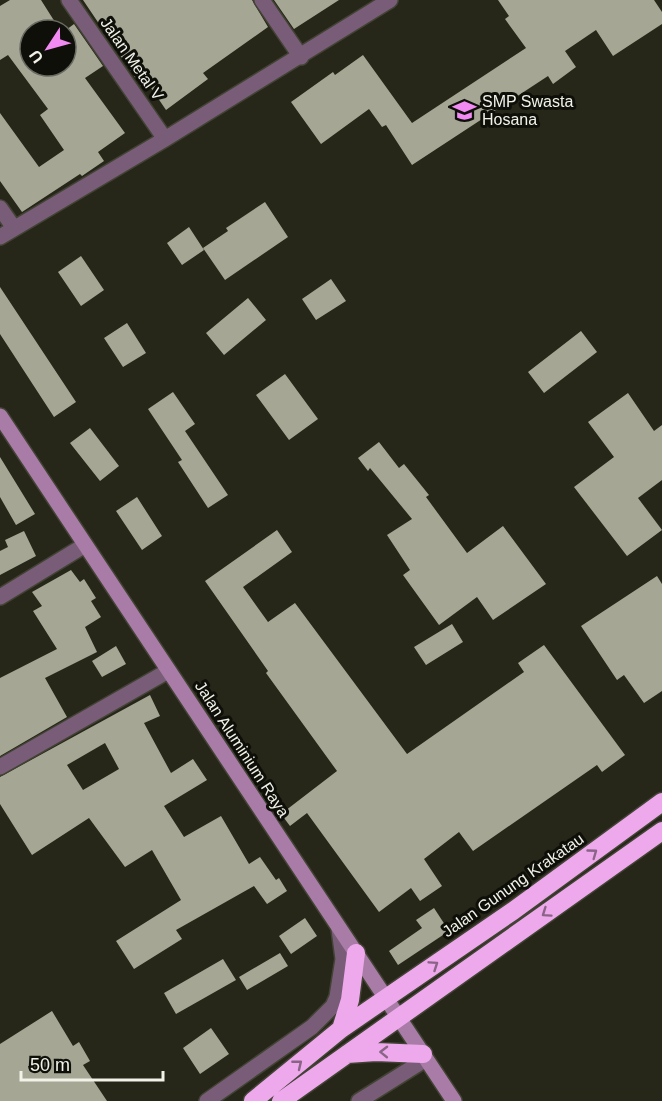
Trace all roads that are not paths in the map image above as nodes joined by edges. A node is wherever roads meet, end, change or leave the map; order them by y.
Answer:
1 (69, 0) edge
2 (262, 0) edge
3 (390, 0) edge
4 (301, 57) junction
5 (165, 139) junction
6 (0, 208) edge
7 (14, 228) junction
8 (0, 237) edge
9 (0, 416) edge
10 (85, 545) junction
11 (0, 597) edge
12 (168, 671) junction
13 (0, 767) edge
14 (662, 802) edge
15 (662, 831) edge
16 (339, 929) junction
17 (356, 953) junction
18 (386, 998) junction
19 (398, 1017) junction
20 (341, 1029) junction
21 (346, 1054) junction
22 (425, 1057) junction
23 (207, 1101) edge
24 (253, 1101) edge
25 (281, 1101) edge
26 (359, 1101) edge
27 (454, 1101) edge

1 - 5 street, Jalan Metal V
2 - 4 street
3 - 4 street
4 - 5 street
5 - 7 street
6 - 7 street
7 - 8 street
9 - 10 street, Jalan Aluminium Raya
10 - 11 street
10 - 12 street, Jalan Aluminium Raya
12 - 13 street
12 - 16 street, Jalan Aluminium Raya
18 -> 14 highway, Jalan Gunung Krakatau
15 -> 19 highway
16 - 17 street, Jalan Aluminium Raya
16 - 23 street
17 - 18 street, Jalan Aluminium Raya
17 - 20 highway
18 - 19 street, Jalan Aluminium Raya
18 - 20 highway, Jalan Gunung Krakatau
19 - 21 highway
19 - 22 street, Jalan Aluminium Raya
24 -> 20 highway, Jalan Gunung Krakatau
22 -> 21 highway
21 - 25 highway
22 - 26 street
22 - 27 street, Jalan Aluminium Raya

